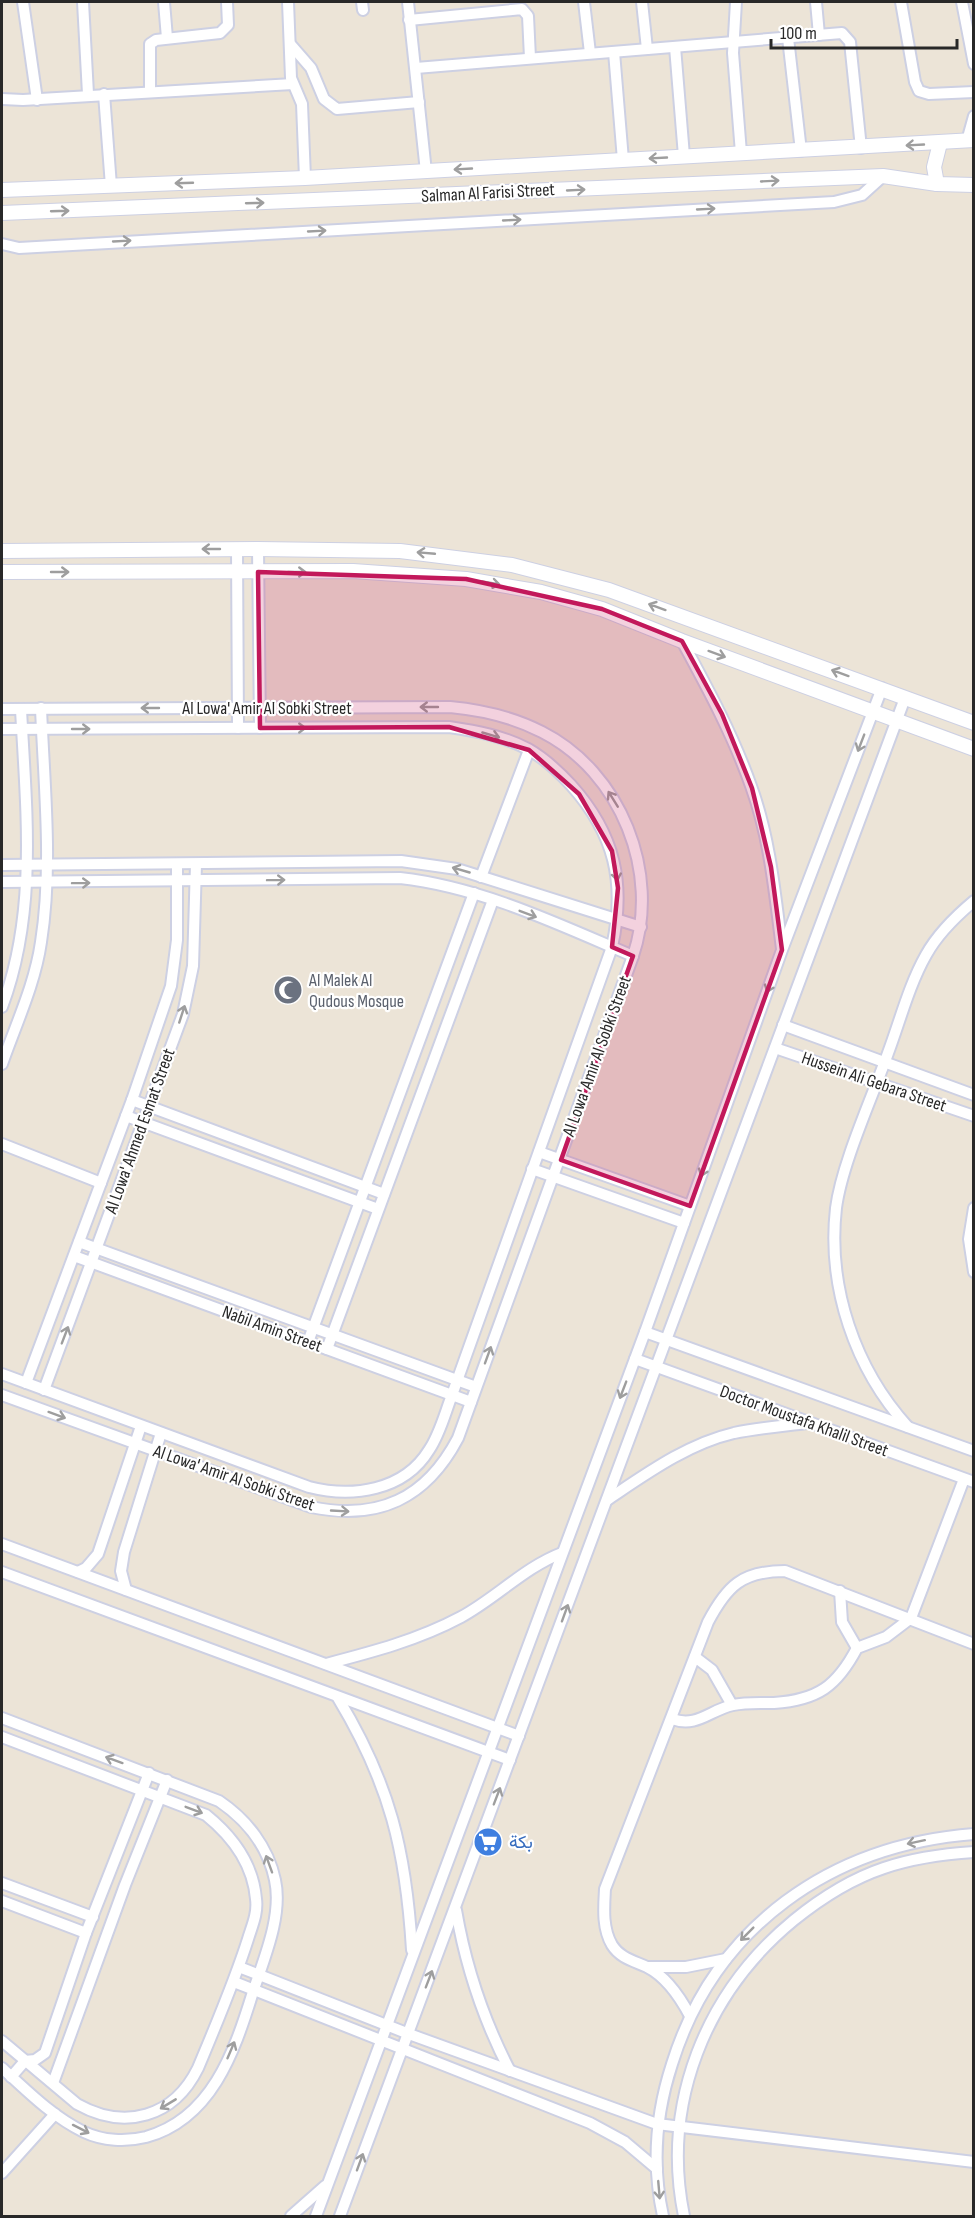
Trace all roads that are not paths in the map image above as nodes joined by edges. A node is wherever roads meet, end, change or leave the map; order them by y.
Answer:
1 (23, 2) edge
2 (83, 2) edge
3 (164, 2) edge
4 (227, 2) edge
5 (288, 2) edge
6 (408, 2) edge
7 (465, 2) edge
8 (584, 2) edge
9 (642, 2) edge
10 (736, 2) edge
11 (816, 2) edge
12 (901, 2) edge
13 (962, 2) edge
14 (510, 5) edge
15 (466, 13) junction
16 (409, 20) junction
17 (819, 34) junction
18 (167, 38) junction
19 (788, 38) junction
20 (733, 42) junction
21 (291, 45) junction
22 (675, 47) junction
23 (647, 49) junction
24 (614, 52) junction
25 (590, 53) junction
26 (530, 58) junction
27 (974, 64) edge
28 (416, 68) junction
29 (293, 84) junction
30 (150, 91) junction
31 (974, 92) edge
32 (88, 94) junction
33 (104, 94) junction
34 (2, 99) edge
35 (37, 100) junction
36 (419, 102) junction
37 (974, 116) edge
38 (970, 140) edge
39 (940, 143) junction
40 (861, 148) junction
41 (801, 151) junction
42 (741, 153) junction
43 (684, 156) junction
44 (623, 160) junction
45 (426, 172) junction
46 (883, 176) junction
47 (305, 178) junction
48 (937, 184) junction
49 (974, 185) edge
50 (111, 186) junction
51 (2, 190) edge
52 (2, 213) edge
53 (2, 244) edge
54 (237, 549) junction
55 (258, 549) junction
56 (2, 551) edge
57 (2, 572) edge
58 (237, 572) junction
59 (258, 572) junction
60 (682, 641) junction
61 (882, 688) junction
62 (905, 698) junction
63 (260, 707) junction
64 (41, 708) junction
65 (238, 708) junction
66 (2, 709) edge
67 (21, 709) junction
68 (874, 711) junction
69 (897, 720) junction
70 (974, 723) edge
71 (238, 728) junction
72 (260, 728) junction
73 (2, 729) edge
74 (22, 729) junction
75 (42, 729) junction
76 (974, 749) edge
77 (529, 750) junction
78 (28, 864) junction
79 (46, 864) junction
80 (177, 864) junction
81 (196, 864) junction
82 (2, 865) edge
83 (481, 877) junction
84 (177, 881) junction
85 (195, 881) junction
86 (2, 882) edge
87 (27, 883) junction
88 (46, 884) junction
89 (474, 893) junction
90 (492, 900) junction
91 (974, 901) edge
92 (617, 920) junction
93 (641, 927) junction
94 (612, 947) junction
95 (782, 950) junction
96 (633, 956) junction
97 (2, 1007) edge
98 (783, 1025) junction
99 (775, 1048) junction
100 (885, 1063) junction
101 (2, 1064) edge
102 (877, 1083) junction
103 (974, 1095) edge
104 (132, 1100) junction
105 (149, 1107) junction
106 (126, 1116) junction
107 (974, 1116) edge
108 (144, 1122) junction
109 (2, 1143) edge
110 (539, 1152) junction
111 (561, 1160) junction
112 (532, 1169) junction
113 (554, 1177) junction
114 (101, 1183) junction
115 (365, 1187) junction
116 (384, 1194) junction
117 (359, 1202) junction
118 (690, 1206) junction
119 (974, 1208) edge
120 (378, 1209) junction
121 (684, 1223) junction
122 (79, 1242) junction
123 (98, 1249) junction
124 (74, 1256) junction
125 (92, 1263) junction
126 (974, 1272) edge
127 (313, 1328) junction
128 (645, 1332) junction
129 (332, 1334) junction
130 (668, 1340) junction
131 (308, 1342) junction
132 (327, 1349) junction
133 (634, 1359) junction
134 (657, 1368) junction
135 (2, 1374) edge
136 (458, 1380) junction
137 (26, 1383) junction
138 (476, 1387) junction
139 (44, 1390) junction
140 (2, 1395) edge
141 (452, 1395) junction
142 (471, 1402) junction
143 (809, 1422) junction
144 (141, 1426) junction
145 (908, 1427) junction
146 (161, 1433) junction
147 (135, 1443) junction
148 (156, 1451) junction
149 (974, 1451) edge
150 (969, 1480) edge
151 (607, 1500) junction
152 (2, 1544) edge
153 (562, 1552) junction
154 (2, 1572) edge
155 (78, 1572) junction
156 (126, 1590) junction
157 (840, 1591) junction
158 (911, 1618) junction
159 (974, 1644) edge
160 (857, 1648) junction
161 (695, 1657) junction
162 (325, 1664) junction
163 (338, 1698) junction
164 (732, 1705) junction
165 (2, 1718) edge
166 (672, 1719) junction
167 (496, 1728) junction
168 (519, 1736) junction
169 (2, 1737) edge
170 (488, 1752) junction
171 (510, 1760) junction
172 (149, 1773) junction
173 (167, 1780) junction
174 (143, 1790) junction
175 (160, 1797) junction
176 (974, 1834) edge
177 (974, 1851) edge
178 (2, 1883) edge
179 (2, 1901) edge
180 (455, 1909) junction
181 (93, 1917) junction
182 (87, 1933) junction
183 (412, 1957) junction
184 (726, 1959) junction
185 (239, 1967) junction
186 (648, 1967) junction
187 (259, 1975) junction
188 (234, 1982) junction
189 (254, 1990) junction
190 (690, 2016) junction
191 (387, 2025) junction
192 (409, 2034) junction
193 (381, 2040) junction
194 (2, 2041) edge
195 (403, 2048) junction
196 (25, 2061) junction
197 (2, 2068) edge
198 (510, 2071) junction
199 (11, 2077) junction
200 (52, 2082) junction
201 (55, 2114) junction
202 (657, 2124) junction
203 (678, 2126) junction
204 (974, 2162) edge
205 (657, 2169) junction
206 (2, 2173) edge
207 (328, 2183) junction
208 (291, 2217) edge
209 (316, 2217) edge
210 (340, 2217) edge
211 (663, 2217) edge
212 (684, 2217) edge

1 - 35 street
2 - 32 street
3 - 18 street
4 - 18 street
5 - 21 street
6 - 16 street
7 - 15 street
8 - 25 street
9 - 23 street
10 - 20 street
11 - 17 street
12 - 31 street
13 - 27 street
14 - 15 street
14 - 26 street
15 - 16 street
16 - 28 street
17 - 19 street
17 - 40 street
18 - 30 street
19 - 20 street
19 - 41 street
20 - 22 street
20 - 42 street
21 - 29 street
21 - 36 street
22 - 23 street
22 - 43 street
23 - 24 street
24 - 25 street
24 - 44 street
25 - 26 street
26 - 28 street
28 - 36 street
29 - 30 street
29 - 47 street
30 - 33 street
32 - 33 street
32 - 35 street
33 - 50 street
34 - 35 street
36 - 45 street
37 - 38 street
38 - 39 street, Salman Al Farisi Street
39 -> 40 street, Salman Al Farisi Street
39 - 48 street
40 - 41 street, Salman Al Farisi Street
41 - 42 street, Salman Al Farisi Street
42 - 43 street, Salman Al Farisi Street
43 -> 44 street, Salman Al Farisi Street
44 -> 45 street, Salman Al Farisi Street
45 - 47 street, Salman Al Farisi Street
46 - 48 street, Salman Al Farisi Street
52 -> 46 street, Salman Al Farisi Street
53 -> 46 street
47 -> 50 street, Salman Al Farisi Street
48 - 49 street, Salman Al Farisi Street
50 - 51 street, Salman Al Farisi Street
54 - 55 street
54 -> 56 street
54 - 58 street
55 - 59 street
61 -> 55 street
57 -> 58 street
58 - 59 street
58 - 65 street
59 -> 60 street
59 - 63 street
60 -> 68 street
60 - 95 street
61 - 62 street
61 - 68 street
62 - 69 street
62 - 70 street
63 - 65 street, Al Lowa' Amir Al Sobki Street
63 - 72 street
93 -> 63 street, Al Lowa' Amir Al Sobki Street
65 -> 64 street, Al Lowa' Amir Al Sobki Street
64 - 67 street, Al Lowa' Amir Al Sobki Street
64 - 75 street
65 - 71 street
66 - 67 street, Al Lowa' Amir Al Sobki Street
67 - 74 street
68 - 69 street
68 -> 95 street
69 - 76 street
69 - 98 street
71 - 72 street, Al Lowa' Amir Al Sobki Street
75 -> 71 street, Al Lowa' Amir Al Sobki Street
72 -> 77 street, Al Lowa' Amir Al Sobki Street
73 - 74 street, Al Lowa' Amir Al Sobki Street
74 - 75 street, Al Lowa' Amir Al Sobki Street
74 - 78 street
75 - 79 street
77 - 83 street
77 -> 92 street, Al Lowa' Amir Al Sobki Street
78 - 79 street
78 - 82 street
78 - 87 street
79 - 80 street
79 - 88 street
80 - 81 street
80 - 84 street, Al Lowa' Ahmed Esmat Street
83 -> 81 street
81 - 85 street, Al Lowa' Ahmed Esmat Street
83 - 92 street
84 - 85 street
88 -> 84 street
84 - 104 street, Al Lowa' Ahmed Esmat Street
85 -> 89 street
105 -> 85 street, Al Lowa' Ahmed Esmat Street
86 - 87 street
87 - 88 street
87 - 97 street
88 - 101 street
89 - 90 street
89 - 115 street
90 -> 94 street
90 - 116 street
91 - 100 street
92 - 93 street
92 - 94 street, Al Lowa' Amir Al Sobki Street
93 - 96 street, Al Lowa' Amir Al Sobki Street
94 - 96 street
94 - 110 street, Al Lowa' Amir Al Sobki Street
95 -> 118 street
96 - 111 street, Al Lowa' Amir Al Sobki Street
98 - 99 street
98 - 100 street, Hussein Ali Gebara Street
99 - 102 street, Hussein Ali Gebara Street
99 - 130 street
100 - 102 street
100 - 103 street, Hussein Ali Gebara Street
102 - 107 street, Hussein Ali Gebara Street
102 - 145 street
104 - 105 street
104 - 106 street, Al Lowa' Ahmed Esmat Street
105 - 108 street, Al Lowa' Ahmed Esmat Street
105 - 115 street
106 - 108 street
106 - 114 street, Al Lowa' Ahmed Esmat Street
108 - 117 street
108 - 123 street, Al Lowa' Ahmed Esmat Street
109 - 114 street
110 - 111 street
110 - 112 street, Al Lowa' Amir Al Sobki Street
111 - 113 street, Al Lowa' Amir Al Sobki Street
111 - 118 street
112 - 113 street
112 - 136 street, Al Lowa' Amir Al Sobki Street
113 - 121 street
138 -> 113 street, Al Lowa' Amir Al Sobki Street
114 - 122 street, Al Lowa' Ahmed Esmat Street
115 - 116 street
115 - 117 street
116 - 120 street
117 - 120 street
117 - 127 street
118 - 121 street
119 - 126 street
120 - 129 street
121 - 128 street
122 - 123 street, Nabil Amin Street
122 - 124 street, Al Lowa' Ahmed Esmat Street
123 - 125 street, Al Lowa' Ahmed Esmat Street
123 - 127 street, Nabil Amin Street
124 - 125 street, Nabil Amin Street
124 - 137 street, Al Lowa' Ahmed Esmat Street
125 - 131 street, Nabil Amin Street
139 -> 125 street, Al Lowa' Ahmed Esmat Street
127 - 129 street, Nabil Amin Street
127 - 131 street
128 - 130 street, Doctor Moustafa Khalil Street
128 - 133 street
129 - 132 street
129 - 136 street, Nabil Amin Street
130 - 134 street
130 - 145 street, Doctor Moustafa Khalil Street
131 - 132 street, Nabil Amin Street
132 - 141 street, Nabil Amin Street
133 - 134 street, Doctor Moustafa Khalil Street
133 -> 153 street
134 - 143 street, Doctor Moustafa Khalil Street
134 - 151 street
135 - 137 street, Al Lowa' Amir Al Sobki Street
136 - 138 street, Nabil Amin Street
136 - 141 street, Al Lowa' Amir Al Sobki Street
137 - 139 street, Al Lowa' Amir Al Sobki Street
138 - 142 street, Al Lowa' Amir Al Sobki Street
139 - 144 street, Al Lowa' Amir Al Sobki Street
140 -> 147 street, Al Lowa' Amir Al Sobki Street
141 - 142 street, Nabil Amin Street
141 - 146 street, Al Lowa' Amir Al Sobki Street
148 -> 142 street, Al Lowa' Amir Al Sobki Street
143 - 150 street, Doctor Moustafa Khalil Street
143 - 151 street
144 - 146 street, Al Lowa' Amir Al Sobki Street
144 - 147 street
145 - 149 street, Doctor Moustafa Khalil Street
146 - 148 street
147 - 148 street, Al Lowa' Amir Al Sobki Street
147 - 155 street
148 - 156 street
150 - 158 street
168 -> 151 street
152 - 155 street
153 - 162 street
153 - 167 street
154 - 163 street
155 - 156 street
156 - 162 street
157 - 158 street
157 - 160 street
157 - 161 street
158 - 159 street
158 - 160 street
160 - 164 street
161 - 164 street
161 - 166 street
162 - 167 street
163 - 170 street
163 - 183 street
164 - 166 street
172 -> 165 street
166 - 186 street
167 - 168 street
167 - 170 street
168 - 171 street
169 - 174 street
170 - 171 street
170 - 183 street
180 -> 171 street
172 - 173 street
172 - 174 street
173 - 175 street
187 -> 173 street
174 - 175 street
174 - 181 street
175 -> 185 street
175 - 200 street
176 -> 184 street
177 - 203 street
178 - 181 street
179 - 182 street
192 -> 180 street
180 - 198 street
181 - 182 street
182 - 196 street
183 - 191 street
184 - 186 street
184 - 190 street
185 - 187 street
185 - 188 street
186 - 190 street
187 - 189 street
187 - 191 street
188 - 189 street
188 -> 200 street
189 - 193 street
201 -> 189 street
190 - 202 street
191 - 192 street
191 - 193 street
192 - 195 street
192 - 198 street
193 - 195 street
193 - 207 street
194 - 196 street
195 - 205 street
210 -> 195 street
196 - 199 street
196 - 200 street
197 - 199 street
198 - 202 street
199 - 201 street
201 - 206 street
202 - 203 street
202 - 205 street
203 - 204 street
203 - 212 street
205 -> 211 street
207 - 208 street
207 - 209 street

